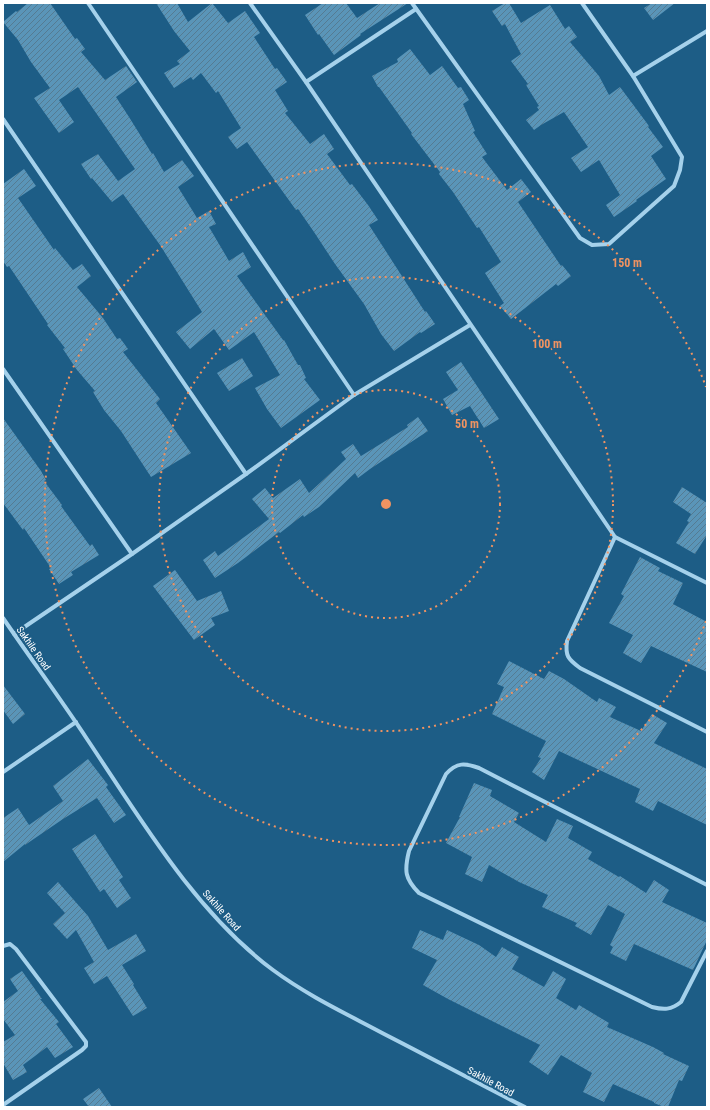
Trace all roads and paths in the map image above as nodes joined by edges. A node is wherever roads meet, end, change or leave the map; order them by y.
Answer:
1 (250, 3) edge
2 (412, 3) edge
3 (582, 3) edge
4 (90, 4) edge
5 (416, 9) junction
6 (707, 31) edge
7 (633, 76) junction
8 (306, 82) junction
9 (3, 120) edge
10 (470, 325) junction
11 (3, 369) edge
12 (354, 395) junction
13 (246, 474) junction
14 (615, 537) junction
15 (132, 554) junction
16 (707, 583) edge
17 (3, 618) edge
18 (14, 634) junction
19 (76, 722) junction
20 (707, 732) edge
21 (3, 772) edge
22 (707, 885) edge
23 (3, 946) edge
24 (707, 951) edge
25 (3, 1106) edge
26 (525, 1107) edge

1 - 8 street
2 - 5 street
3 - 7 street
4 - 12 street
5 - 7 street
5 - 8 street
6 - 7 street
8 - 10 street
9 - 13 street
10 - 12 street
10 - 14 street
11 - 15 street
12 - 13 street
13 - 15 street
14 - 16 street
14 - 20 street
15 - 18 street
17 - 18 street, Sakhile Road
18 - 19 street, Sakhile Road
19 - 21 street
19 - 26 street, Sakhile Road
22 - 24 street
23 - 25 street

